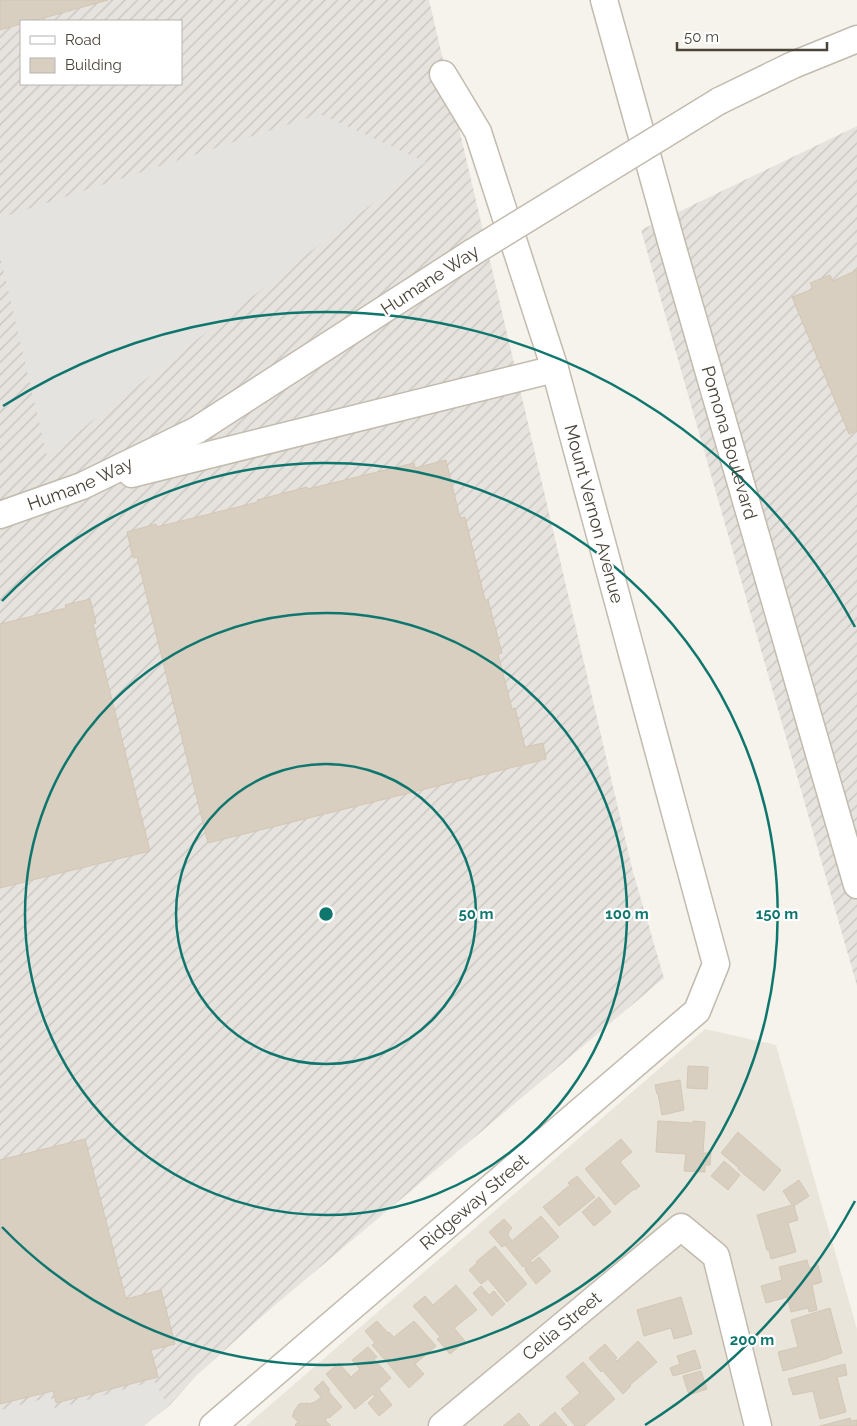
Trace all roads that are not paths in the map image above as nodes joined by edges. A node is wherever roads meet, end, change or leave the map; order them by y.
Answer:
1 (604, 0) edge
2 (857, 39) edge
3 (443, 74) dead end
4 (555, 369) junction
5 (82, 486) junction
6 (0, 515) edge
7 (857, 886) edge
8 (716, 964) joint
9 (213, 1426) edge
10 (442, 1426) edge
11 (758, 1426) edge

1 - 7 street, Pomona Boulevard
2 - 5 street, Humane Way, bridge
3 - 4 street, Mount Vernon Avenue
4 - 5 street
4 - 8 street, Mount Vernon Avenue
5 - 6 street, Humane Way
8 - 9 street, Ridgeway Street
10 - 11 street, Celia Street

